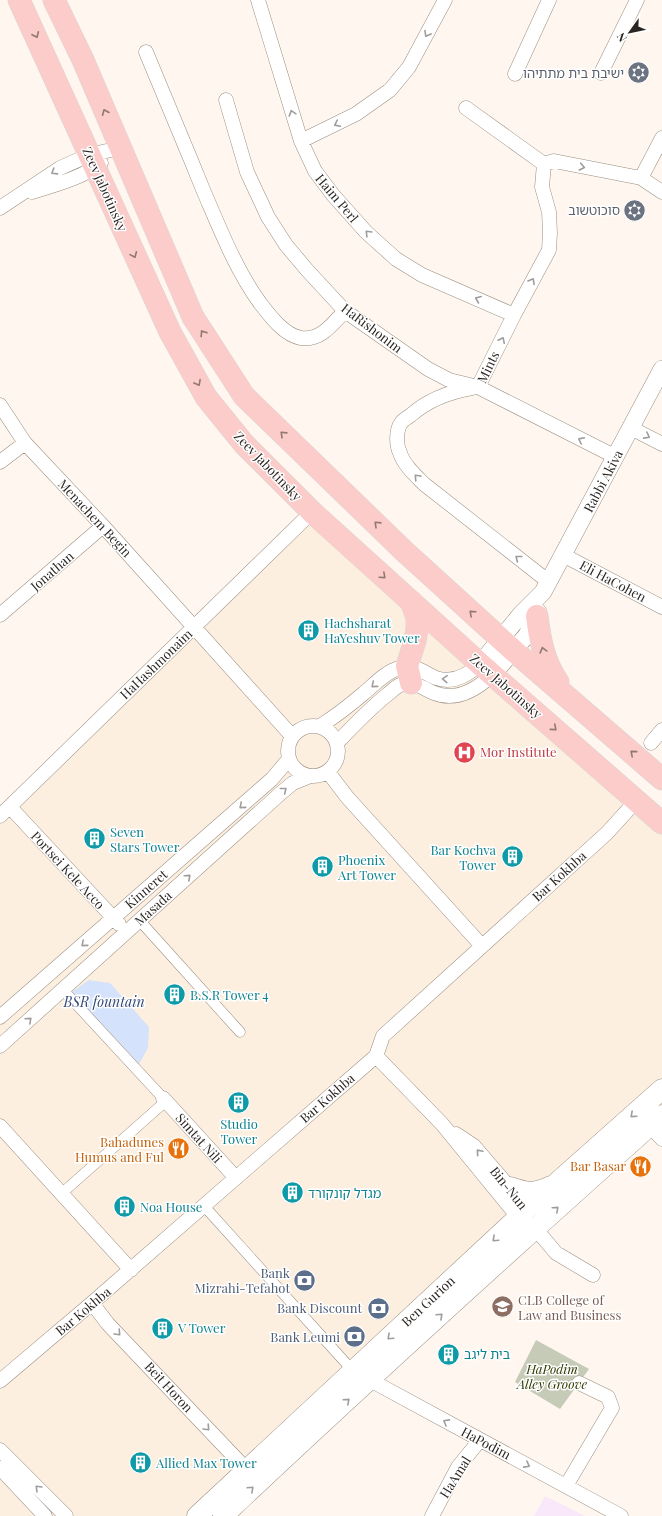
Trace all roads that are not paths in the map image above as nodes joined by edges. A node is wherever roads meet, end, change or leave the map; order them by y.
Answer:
1 (19, 0) edge
2 (54, 0) edge
3 (258, 0) edge
4 (445, 0) edge
5 (549, 0) edge
6 (637, 0) edge
7 (146, 52) dead end
8 (601, 73) dead end
9 (515, 74) dead end
10 (226, 100) dead end
11 (466, 108) dead end
12 (662, 138) edge
13 (301, 141) junction
14 (120, 148) junction
15 (92, 162) junction
16 (544, 164) junction
17 (641, 178) junction
18 (662, 192) edge
19 (0, 208) edge
20 (345, 311) junction
21 (514, 315) junction
22 (662, 371) edge
23 (478, 387) junction
24 (0, 405) edge
25 (631, 428) junction
26 (25, 443) junction
27 (662, 444) edge
28 (616, 457) junction
29 (0, 462) edge
30 (312, 512) junction
31 (103, 526) junction
32 (563, 555) junction
33 (546, 587) junction
34 (410, 601) junction
35 (662, 607) edge
36 (0, 615) edge
37 (537, 616) junction
38 (194, 627) junction
39 (508, 645) junction
40 (486, 669) junction
41 (409, 675) junction
42 (567, 697) junction
43 (320, 726) junction
44 (662, 730) edge
45 (292, 736) junction
46 (337, 743) junction
47 (651, 743) dead end
48 (289, 759) junction
49 (328, 772) junction
50 (310, 776) junction
51 (662, 780) edge
52 (637, 800) junction
53 (5, 812) edge
54 (662, 823) edge
55 (114, 918) junction
56 (140, 921) junction
57 (127, 932) junction
58 (482, 946) junction
59 (63, 990) junction
60 (0, 1017) edge
61 (240, 1032) dead end
62 (0, 1046) edge
63 (376, 1056) junction
64 (662, 1089) edge
65 (164, 1099) junction
66 (442, 1124) junction
67 (0, 1126) edge
68 (658, 1127) edge
69 (236, 1178) junction
70 (557, 1183) junction
71 (510, 1187) junction
72 (61, 1194) junction
73 (204, 1206) junction
74 (523, 1213) junction
75 (535, 1228) junction
76 (131, 1270) junction
77 (593, 1275) dead end
78 (92, 1304) junction
79 (357, 1376) junction
80 (0, 1381) edge
81 (579, 1382) dead end
82 (480, 1440) junction
83 (0, 1450) edge
84 (0, 1468) edge
85 (246, 1469) junction
86 (566, 1486) junction
87 (45, 1516) edge
88 (66, 1516) edge
89 (197, 1516) edge
90 (223, 1516) edge
91 (432, 1516) edge
92 (621, 1516) edge

1 -> 15 main road, Zeev Jabotinsky
14 -> 2 main road
13 -> 3 street, Haim Perl
4 -> 13 street
5 - 9 street
6 - 8 street
7 - 20 street
10 - 20 street, HaRishonim
11 - 16 street
12 - 17 street
21 -> 13 street, Haim Perl
14 - 15 street
39 -> 14 main road
15 - 19 street
15 -> 30 main road, Zeev Jabotinsky
16 -> 17 street
21 -> 16 street, Mints
17 - 18 street
20 - 23 street, HaRishonim
23 -> 21 street, Mints
22 - 25 street, Rabbi Akiva
28 -> 23 street, HaRishonim
33 -> 23 street, Mints
24 - 26 street, Menachem Begin
25 -> 27 street
25 - 28 street, Rabbi Akiva
26 - 29 street
26 - 31 street, Menachem Begin
28 - 32 street, Rabbi Akiva
30 -> 34 main road, Zeev Jabotinsky
30 - 38 street, HaHashmonaim
31 - 36 street, Jonathan
31 - 38 street, Menachem Begin
32 - 33 street, Rabbi Akiva
32 - 35 street, Eli HaCohen
33 - 37 street, Rabbi Akiva
33 - 39 street, Rabbi Akiva
34 - 40 main road, Zeev Jabotinsky
34 - 41 main road
37 - 39 street, Rabbi Akiva
42 -> 37 main road
38 - 45 street, Menachem Begin
38 - 53 street, HaHashmonaim
39 - 40 street
39 - 42 main road
40 - 41 street
40 -> 52 main road, Zeev Jabotinsky
41 -> 43 street
41 - 46 street
51 -> 42 main road
43 - 45 street
43 - 46 street
44 - 47 street
45 - 48 street
46 - 49 street
48 - 50 street
48 -> 55 street, Kinneret
49 - 50 street
49 - 58 street
56 -> 50 street, Masada
52 - 54 main road, Zeev Jabotinsky
52 - 58 street, Bar Kokhba
53 - 55 street, Portsei Kele Acco
55 - 57 street, Portsei Kele Acco
55 -> 60 street, Kinneret
56 - 57 street, Masada
56 - 61 street
57 - 59 street, Masada
58 - 63 street, Bar Kokhba
62 -> 59 street, Masada
59 - 65 street
63 - 66 street, Bin-Nun
63 - 69 street, Bar Kokhba
64 -> 70 main road, Ben Gurion
65 - 69 street, Simtat Nili
65 - 72 street
71 -> 66 street, Bin-Nun
66 - 74 street, Bin-Nun
67 - 72 street
75 -> 68 main road, Ben Gurion
69 - 73 street, Bar Kokhba
70 - 71 main road
70 - 74 main road, Ben Gurion
71 - 74 street, Bin-Nun
72 - 76 street
73 - 76 street, Bar Kokhba
73 - 79 street
74 - 75 street, Bin-Nun
74 -> 79 main road, Ben Gurion
75 - 77 street, Bin-Nun
79 -> 75 main road, Ben Gurion
76 - 78 street, Bar Kokhba
78 - 80 street, Bar Kokhba
78 -> 85 street, Beit Horon
82 -> 79 street, HaPodim
79 - 85 main road, Ben Gurion
90 -> 79 main road, Ben Gurion
81 - 86 street
82 -> 86 street, HaPodim
82 - 91 street, HaAmal
88 -> 83 street
84 - 87 street
85 - 89 main road, Ben Gurion
86 - 92 street, HaPodim

